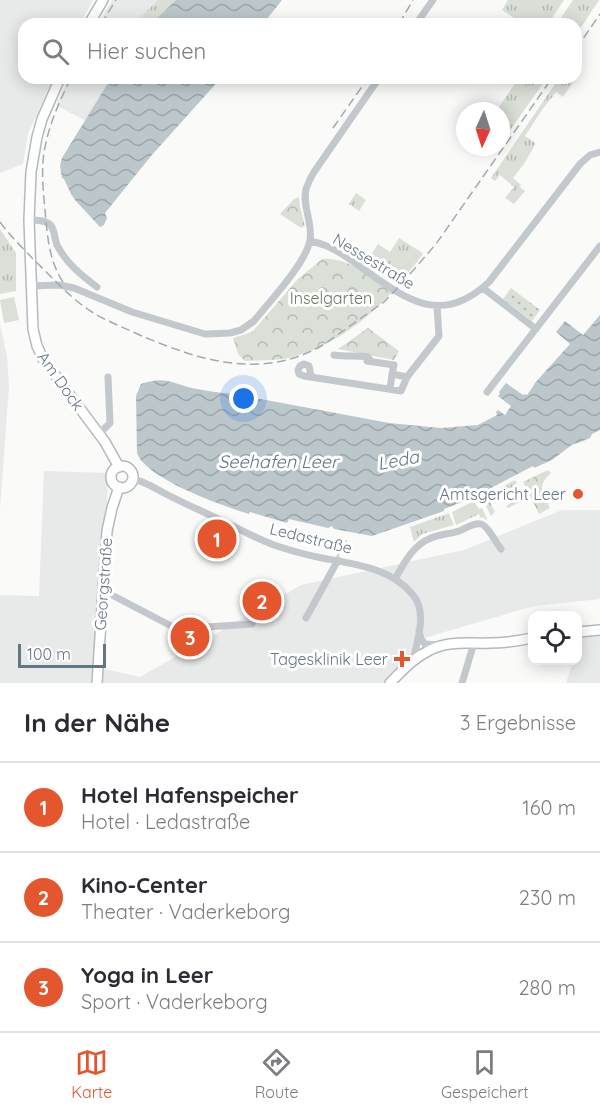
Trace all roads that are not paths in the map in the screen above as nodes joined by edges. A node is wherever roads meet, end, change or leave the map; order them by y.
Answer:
1 (103, 0) edge
2 (433, 0) edge
3 (92, 18) edge
4 (420, 18) edge
5 (57, 84) edge
6 (375, 84) edge
7 (600, 152) edge
8 (29, 220) junction
9 (310, 241) junction
10 (600, 246) edge
11 (30, 286) junction
12 (97, 287) dead end
13 (483, 288) junction
14 (437, 306) junction
15 (536, 329) junction
16 (334, 355) dead end
17 (392, 374) junction
18 (311, 376) dead end
19 (108, 377) dead end
20 (407, 377) junction
21 (390, 389) junction
22 (487, 392) dead end
23 (99, 434) junction
24 (119, 467) junction
25 (133, 479) junction
26 (119, 487) junction
27 (501, 549) dead end
28 (335, 560) junction
29 (395, 579) junction
30 (103, 593) junction
31 (304, 617) dead end
32 (252, 624) dead end
33 (419, 630) junction
34 (600, 630) edge
35 (582, 632) edge
36 (528, 639) edge
37 (474, 644) junction
38 (441, 645) junction
39 (416, 658) junction
40 (393, 682) edge
41 (97, 683) edge
42 (462, 683) edge

1 - 3 main road
2 - 4 street
5 - 8 main road, Am Dock
6 - 9 street
7 - 13 street, Nessestraße
8 - 11 main road, Am Dock
8 - 12 street
9 - 11 street, Nessestraße
9 - 14 street, Nessestraße
10 - 15 street
11 - 23 main road, Am Dock
13 - 14 street, Nessestraße
13 - 15 street
14 - 20 street
15 - 22 street
16 - 17 street
17 - 20 street
17 - 21 street
18 - 21 street
19 - 23 street
20 - 21 street
23 - 24 main road, Am Dock
24 - 25 main road, Am Dock
24 - 26 main road, Am Dock
25 - 26 main road
25 - 28 street, Ledastraße
26 - 30 main road, Georgstraße
27 - 29 street
28 - 29 street, Ledastraße
28 - 31 street
29 - 33 street, Ledastraße
30 - 32 street
30 - 41 main road, Georgstraße
33 - 38 street
33 - 39 street, Ledastraße
34 - 35 main road
36 - 37 main road
37 - 38 main road
37 - 42 street
38 - 39 main road
39 - 40 main road

